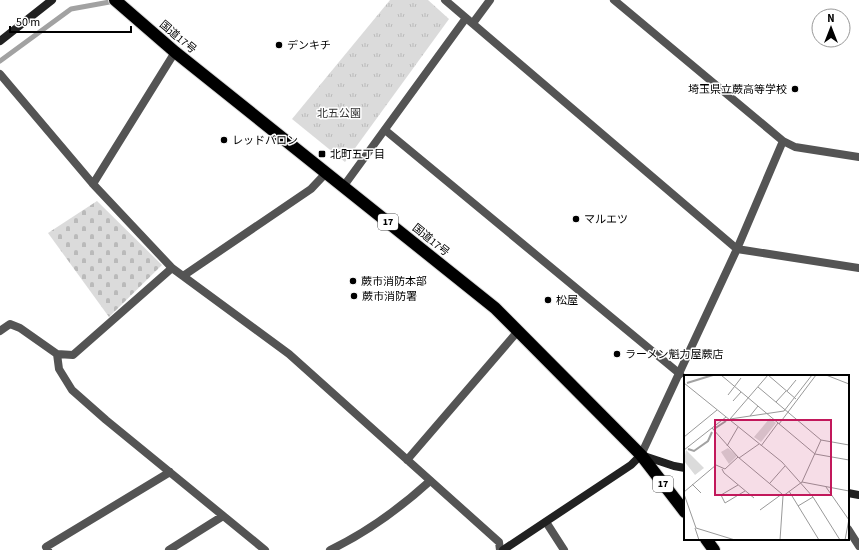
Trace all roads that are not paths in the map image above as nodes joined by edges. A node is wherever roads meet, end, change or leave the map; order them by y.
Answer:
1 (52, 0) edge
2 (445, 0) edge
3 (490, 0) edge
4 (614, 0) edge
5 (118, 3) edge
6 (470, 21) junction
7 (0, 41) edge
8 (175, 52) junction
9 (0, 74) edge
10 (385, 130) junction
11 (783, 141) junction
12 (859, 157) edge
13 (326, 172) junction
14 (93, 184) junction
15 (343, 186) junction
16 (737, 249) junction
17 (172, 268) junction
18 (859, 268) edge
19 (183, 276) junction
20 (0, 331) edge
21 (518, 331) junction
22 (57, 354) junction
23 (680, 374) junction
24 (641, 455) junction
25 (408, 460) junction
26 (684, 468) edge
27 (170, 472) junction
28 (430, 481) junction
29 (849, 493) edge
30 (859, 495) edge
31 (684, 511) edge
32 (223, 516) junction
33 (546, 522) junction
34 (849, 531) edge
35 (707, 540) edge
36 (499, 546) edge
37 (859, 546) edge
38 (48, 550) edge
39 (169, 550) edge
40 (265, 550) edge
41 (330, 550) edge
42 (503, 550) edge
43 (564, 550) edge
44 (714, 550) edge

1 - 7 street
2 - 6 street
3 - 6 street
4 - 11 street
5 - 8 highway, 国道17号 / 17
6 - 10 street
6 - 16 street
8 - 13 highway, 国道17号 / 17
8 - 14 street
9 - 14 street
10 - 15 street
10 - 23 street
11 - 12 street
11 - 16 street
13 - 15 highway, 国道17号 / 17
13 - 19 street
14 - 17 street
15 - 21 highway, 国道17号 / 17
16 - 18 street
16 - 23 street
17 - 19 street
17 - 22 street
19 - 25 street
20 - 22 street
21 - 24 highway, 国道17号 / 17
21 - 25 street
22 - 27 street
23 - 24 street
24 - 26 street
24 - 31 highway, 国道17号 / 17
24 - 33 street
25 - 28 street
27 - 32 street
27 - 38 street
28 - 36 street
28 - 41 street
29 - 30 street
32 - 39 street
32 - 40 street
33 - 42 street
33 - 43 street
34 - 37 street
35 - 44 highway

